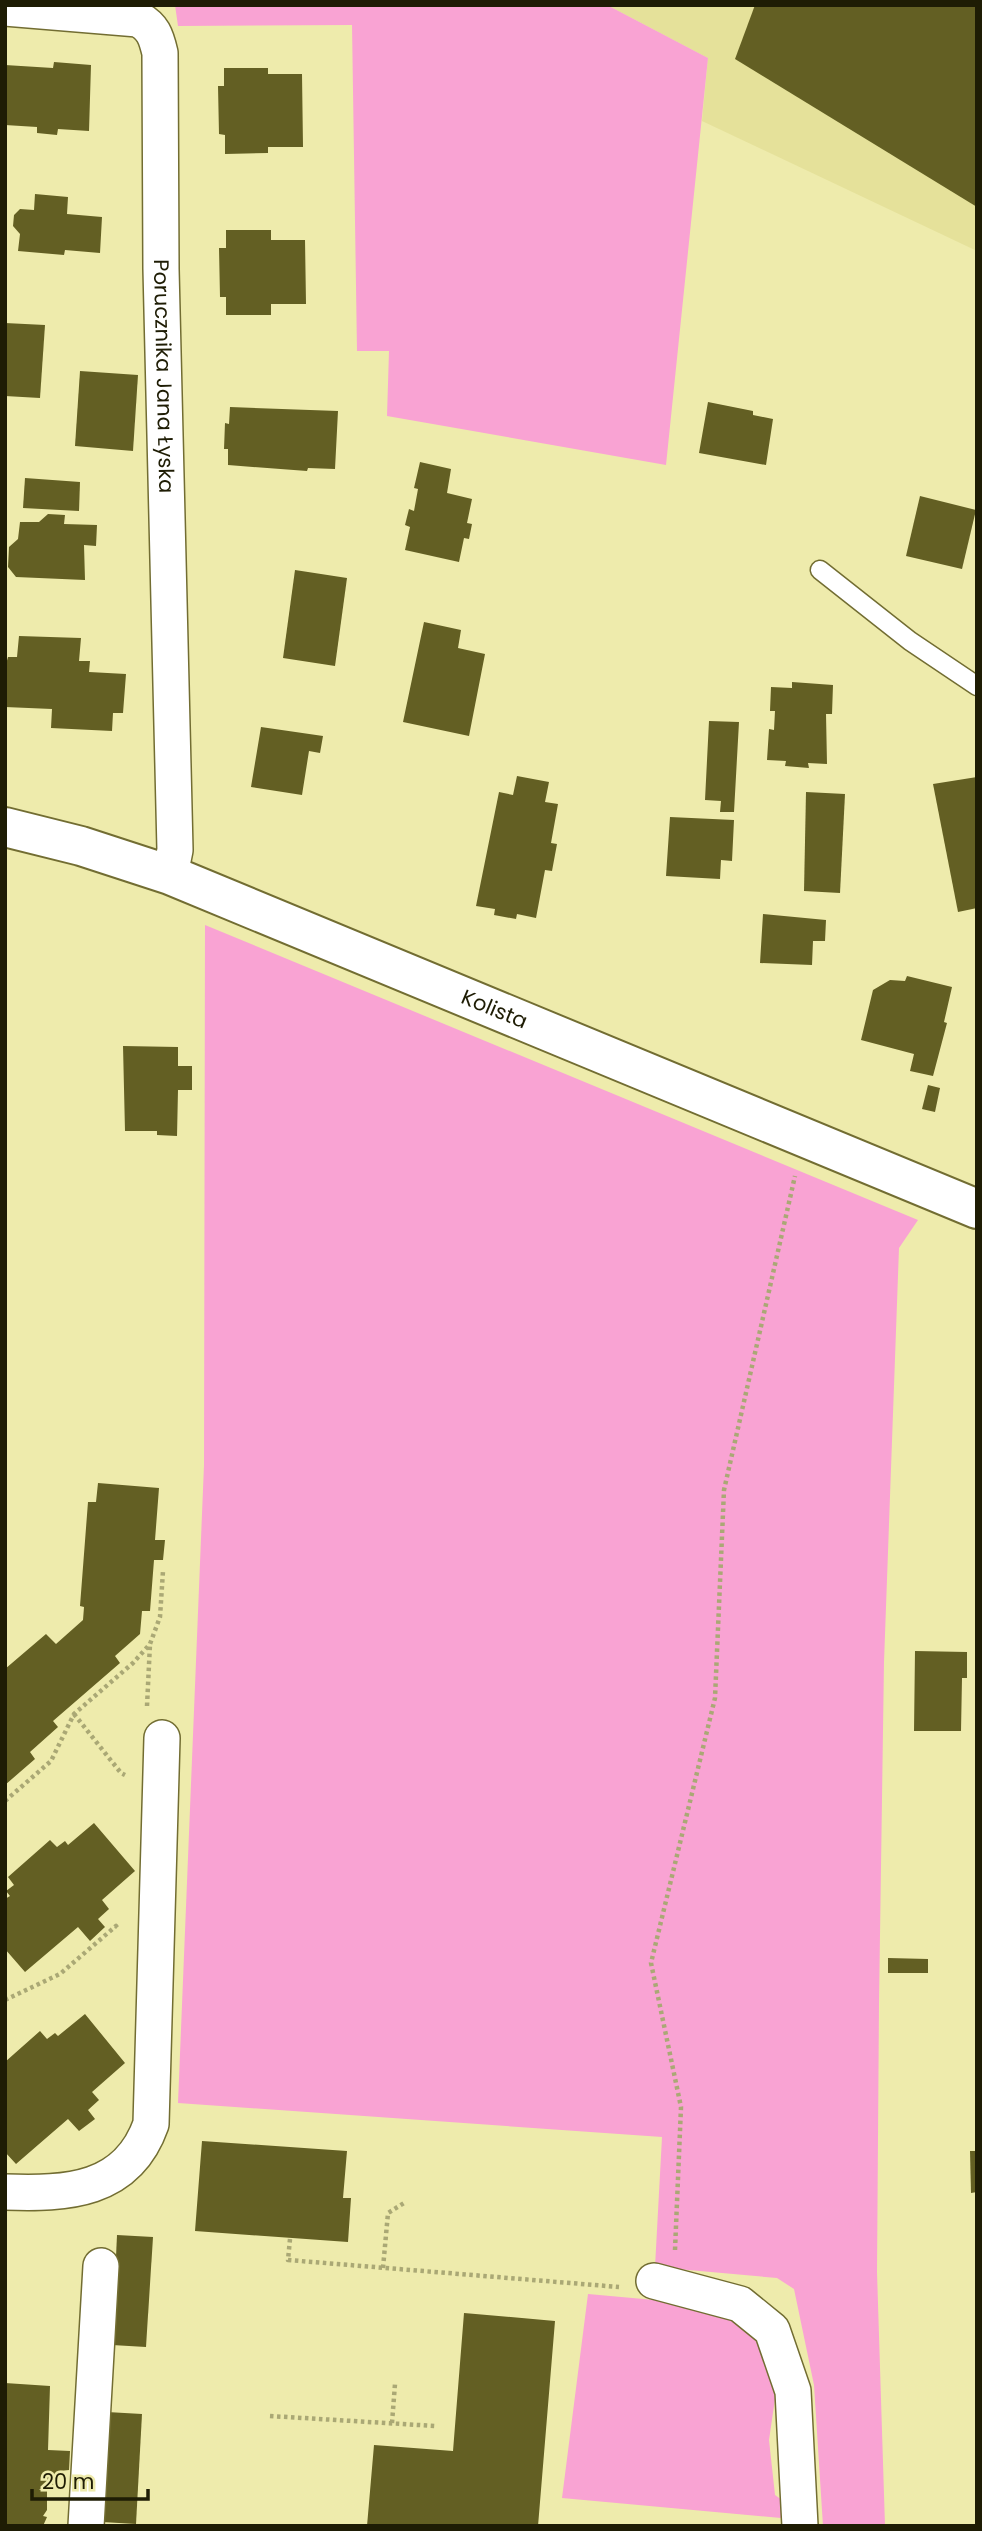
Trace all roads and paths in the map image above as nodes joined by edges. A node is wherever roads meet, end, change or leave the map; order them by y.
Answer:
1 (5, 8) edge
2 (820, 570) dead end
3 (977, 686) edge
4 (5, 827) edge
5 (170, 875) junction
6 (804, 1137) junction
7 (977, 1209) edge
8 (163, 1571) dead end
9 (150, 1644) junction
10 (75, 1714) junction
11 (162, 1738) joint
12 (161, 1785) junction
13 (5, 1801) edge
14 (158, 1979) junction
15 (5, 2000) edge
16 (5, 2192) edge
17 (404, 2203) dead end
18 (290, 2239) dead end
19 (100, 2266) dead end
20 (383, 2268) junction
21 (664, 2283) junction
22 (395, 2384) dead end
23 (270, 2416) dead end
24 (391, 2423) junction
25 (435, 2426) dead end
26 (86, 2526) edge
27 (800, 2526) edge

1 - 5 street, Porucznika Jana Łyska
2 - 3 lane
4 - 5 street, Kolista
5 - 6 street, Kolista
6 - 7 street, Kolista
6 - 21 path
8 - 9 path
9 - 10 path
9 - 11 path
10 - 12 path
10 - 13 path
11 - 12 street
12 - 14 street
14 - 15 path
14 - 16 street
17 - 20 path
18 - 20 path
19 - 26 street
20 - 21 path
21 - 27 street
22 - 24 path
23 - 24 path
24 - 25 path

